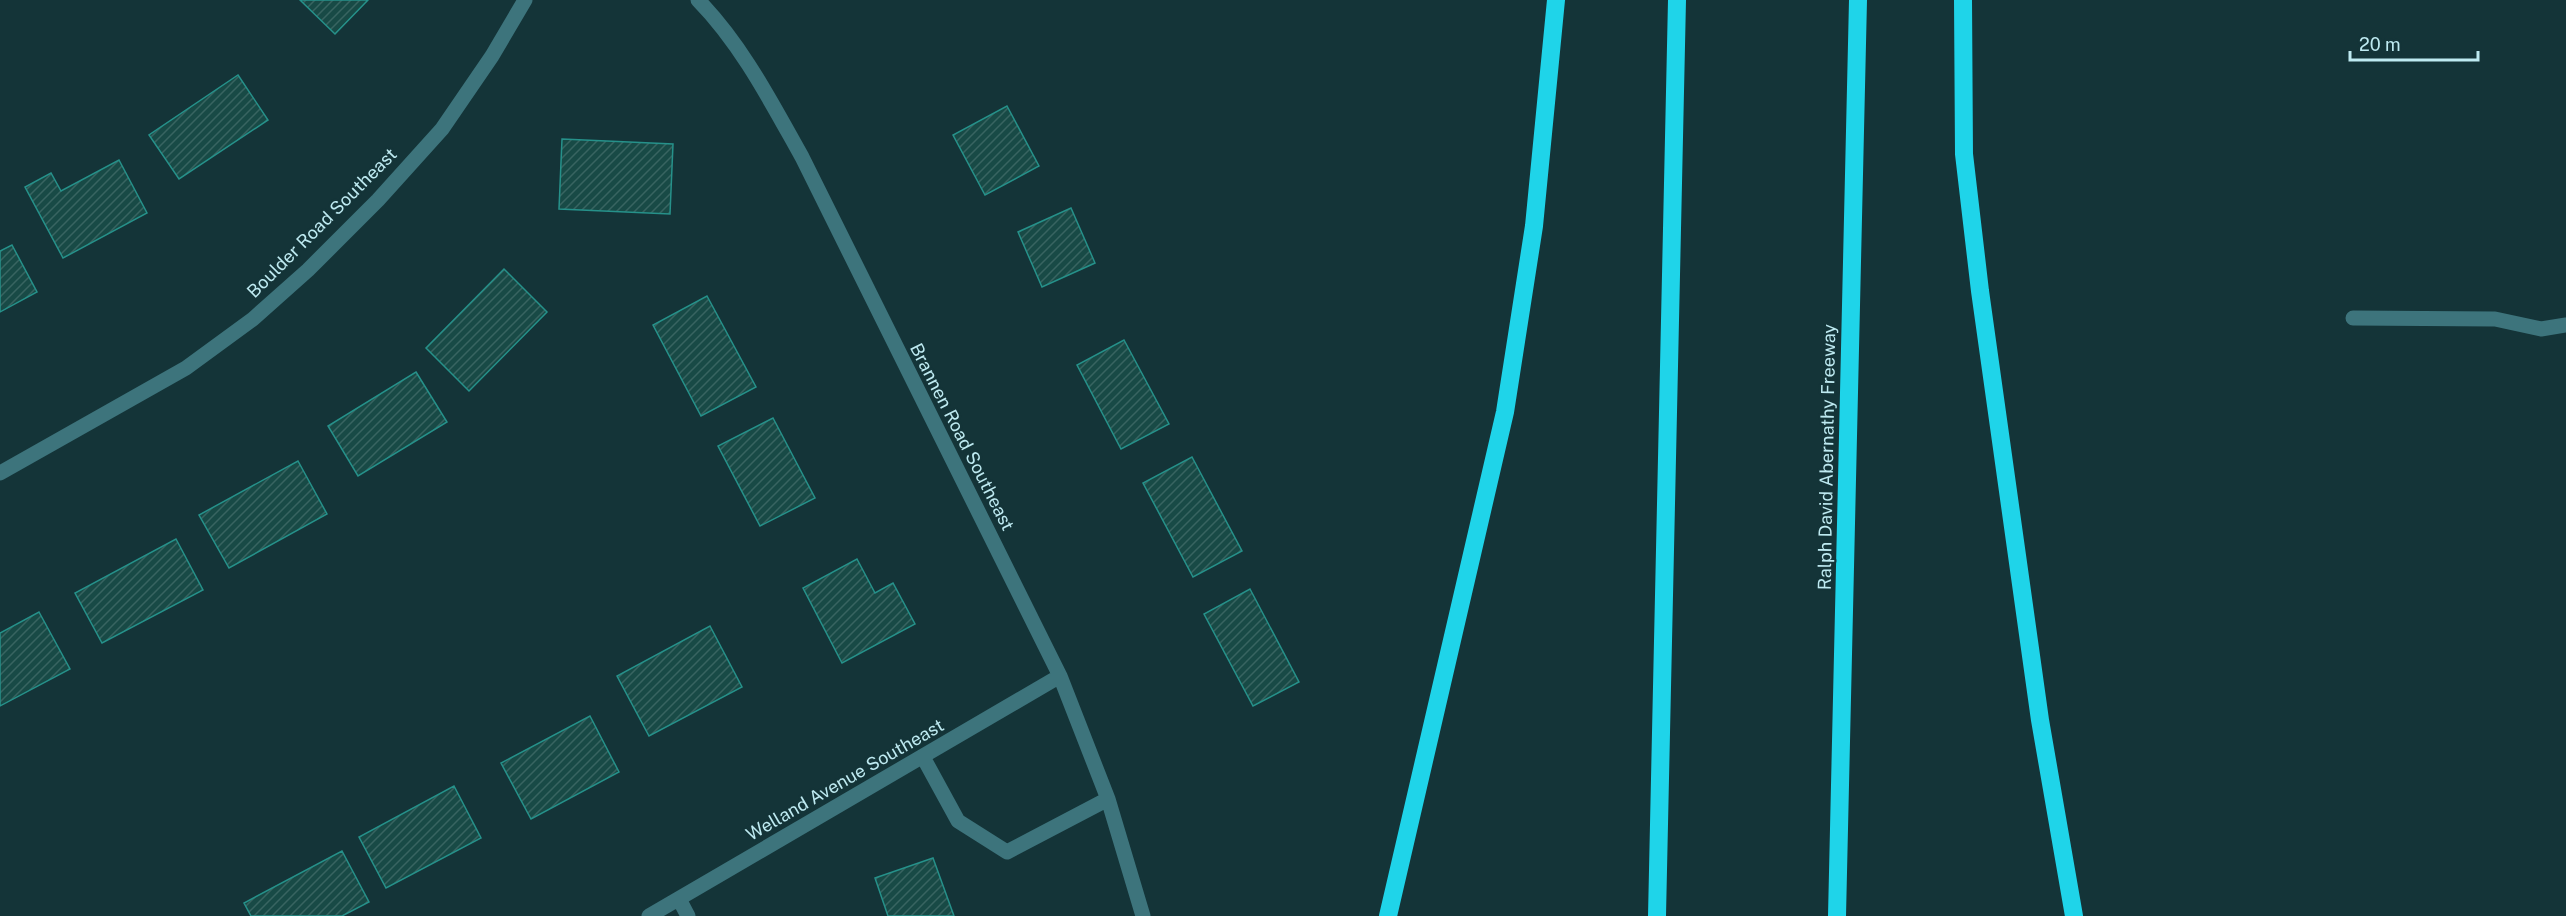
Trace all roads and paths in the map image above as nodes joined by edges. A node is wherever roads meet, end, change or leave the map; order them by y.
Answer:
1 (525, 0) edge
2 (698, 0) edge
3 (1556, 0) edge
4 (1677, 0) edge
5 (1858, 0) edge
6 (1963, 0) edge
7 (2353, 318) dead end
8 (2566, 325) edge
9 (0, 473) edge
10 (1060, 676) junction
11 (923, 757) junction
12 (1108, 799) junction
13 (679, 899) junction
14 (649, 916) edge
15 (688, 916) edge
16 (1143, 916) edge
17 (1388, 916) edge
18 (1657, 916) edge
19 (1837, 916) edge
20 (2074, 916) edge

1 - 9 street, Boulder Road Southeast
2 - 10 street, Brannen Road Southeast
3 - 17 highway
4 - 18 highway
5 - 19 highway, Ralph David Abernathy Freeway
6 - 20 highway
7 - 8 street
10 - 11 street, Welland Avenue Southeast
10 - 12 street, Brannen Road Southeast
11 - 12 street
11 - 13 street, Welland Avenue Southeast
12 - 16 street, Brannen Road Southeast
13 - 14 street, Welland Avenue Southeast
13 - 15 street

